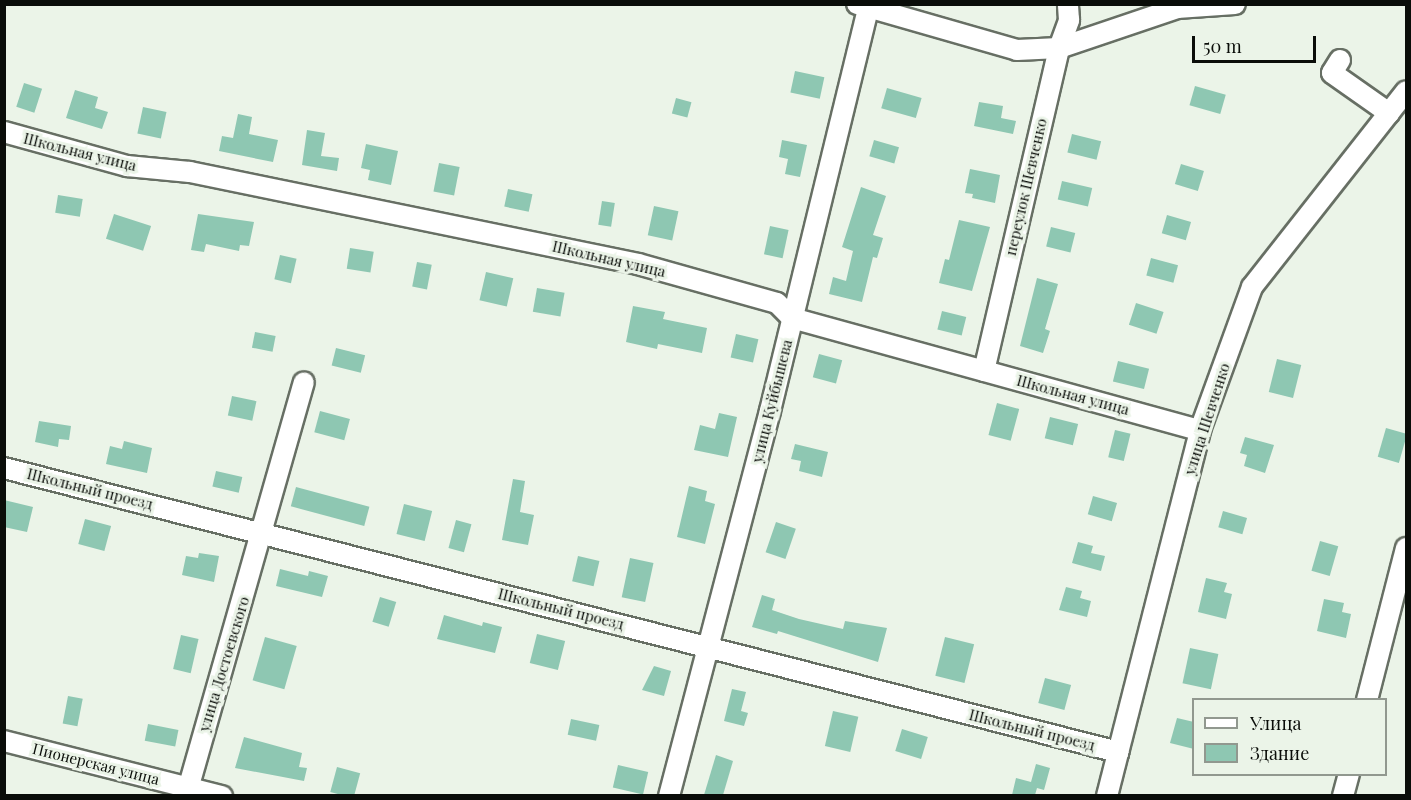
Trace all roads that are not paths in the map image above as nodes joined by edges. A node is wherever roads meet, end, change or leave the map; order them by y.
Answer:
1 (1068, 4) edge
2 (1235, 4) edge
3 (864, 6) edge
4 (1059, 48) junction
5 (1340, 60) dead end
6 (1407, 91) edge
7 (1389, 113) junction
8 (4, 132) edge
9 (792, 318) junction
10 (984, 371) junction
11 (304, 382) dead end
12 (1200, 430) junction
13 (4, 468) edge
14 (263, 532) junction
15 (1407, 548) edge
16 (708, 646) junction
17 (1367, 698) edge
18 (4, 741) edge
19 (1118, 752) junction
20 (1348, 776) edge
21 (187, 791) edge
22 (222, 795) edge
23 (669, 795) edge
24 (1107, 795) edge
25 (1343, 795) edge

1 - 4 street, переулок Шевченко
2 - 4 street
3 - 4 street
3 - 9 street, улица Куйбышева
4 - 10 street, переулок Шевченко
5 - 7 street
6 - 7 street, улица Шевченко
7 - 12 street, улица Шевченко
8 - 9 street, Школьная улица
9 - 10 street, Школьная улица
9 - 16 street, улица Куйбышева
10 - 12 street, Школьная улица
11 - 14 street, улица Достоевского
12 - 19 street, улица Шевченко
13 - 14 street, Школьный проезд
14 - 16 street, Школьный проезд
14 - 21 street, улица Достоевского
15 - 17 street
16 - 19 street, Школьный проезд
16 - 23 street, улица Куйбышева
18 - 21 street, Пионерская улица
19 - 24 street, улица Шевченко
20 - 25 street
21 - 22 street, Пионерская улица

